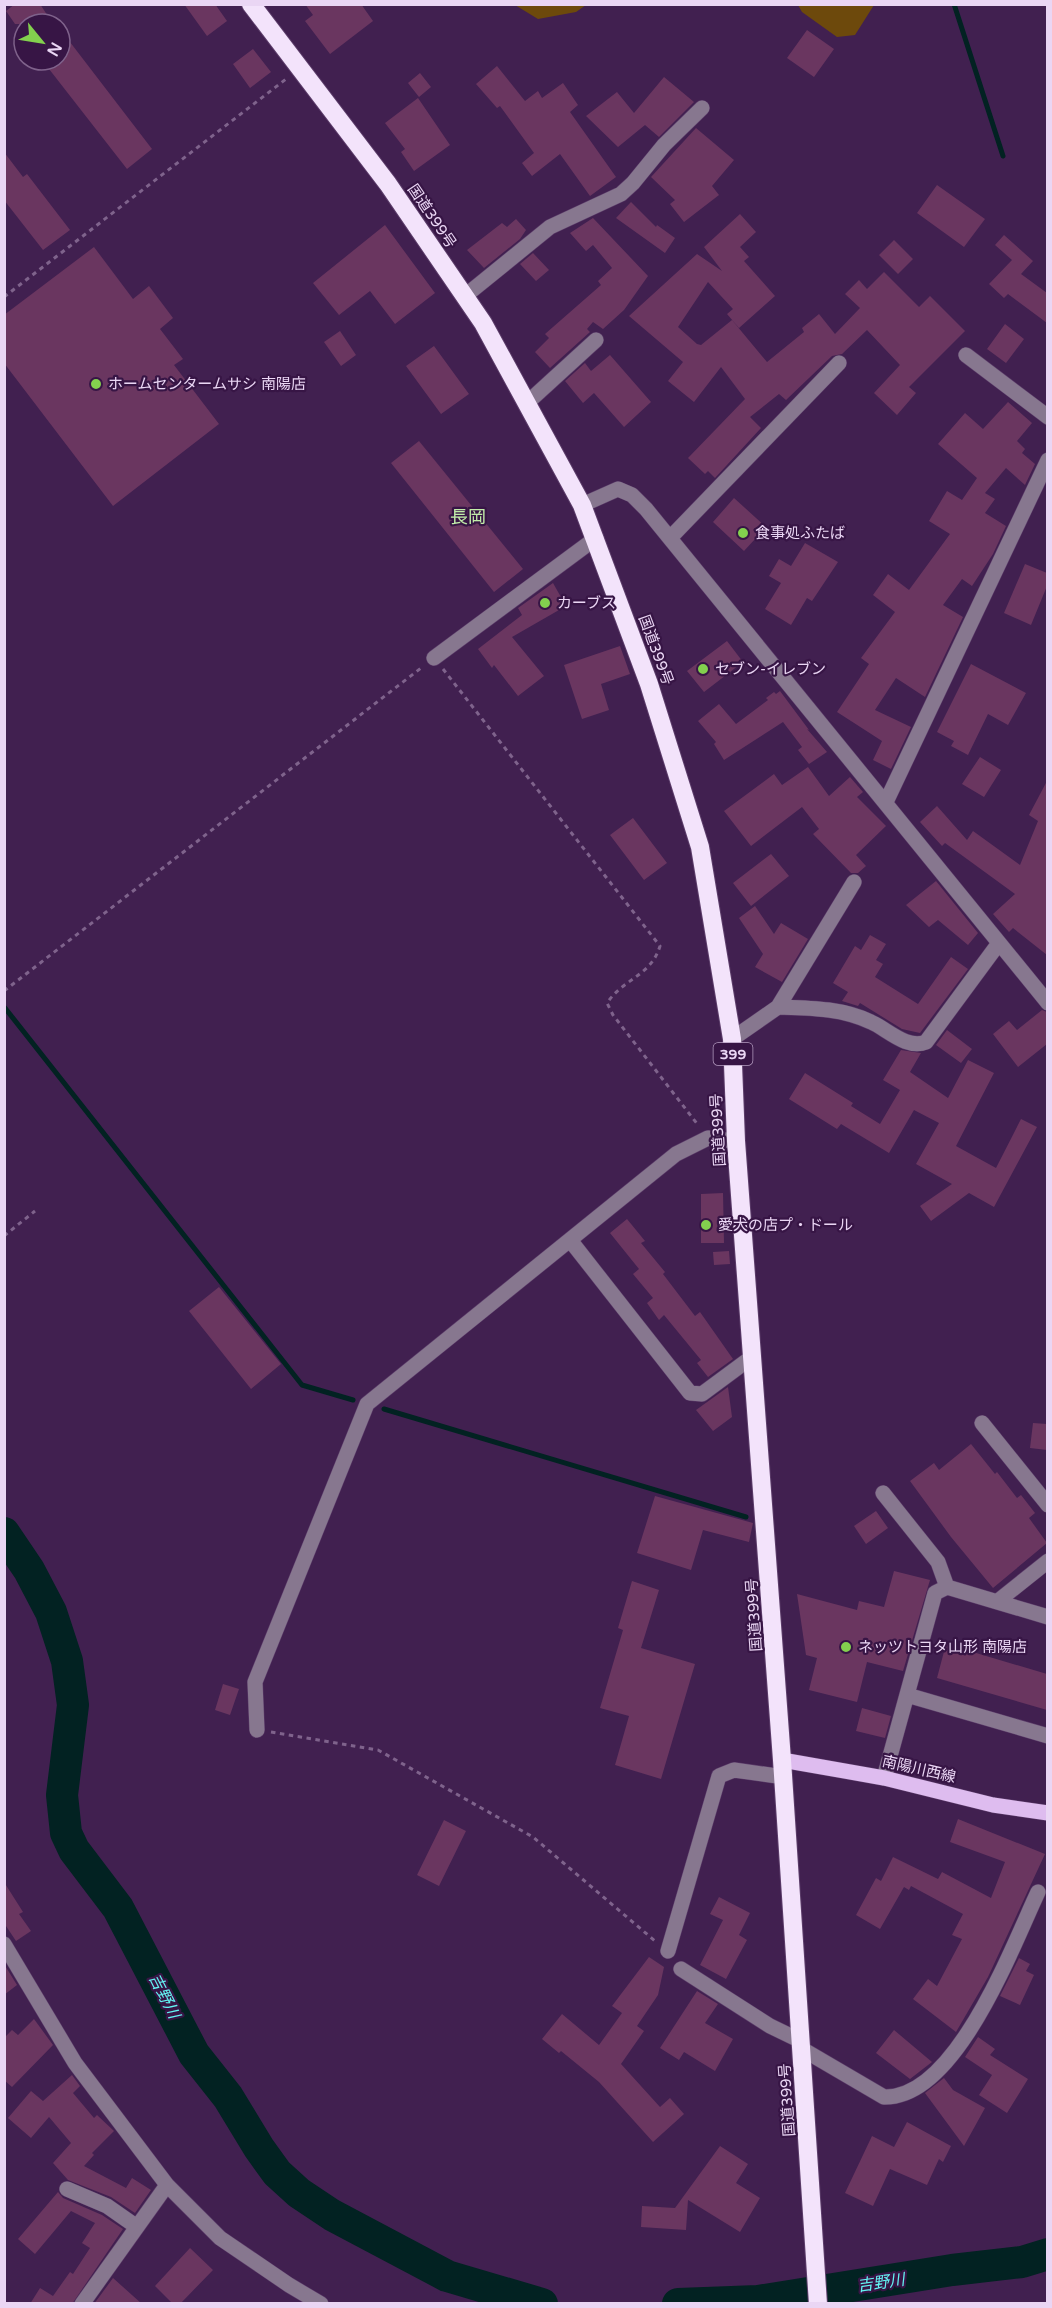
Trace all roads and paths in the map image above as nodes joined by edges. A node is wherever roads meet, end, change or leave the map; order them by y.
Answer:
1 (251, 4) edge
2 (299, 69) junction
3 (702, 108) dead end
4 (465, 296) junction
5 (4, 297) edge
6 (596, 340) dead end
7 (966, 355) dead end
8 (839, 363) dead end
9 (527, 403) junction
10 (1047, 417) edge
11 (1047, 460) edge
12 (582, 505) junction
13 (596, 538) junction
14 (670, 538) junction
15 (434, 658) junction
16 (886, 802) junction
17 (854, 882) dead end
18 (999, 943) junction
19 (4, 991) edge
20 (1047, 1003) edge
21 (778, 1007) junction
22 (732, 1039) junction
23 (708, 1138) junction
24 (736, 1141) junction
25 (35, 1211) dead end
26 (4, 1236) edge
27 (570, 1240) junction
28 (752, 1357) junction
29 (982, 1422) dead end
30 (884, 1493) dead end
31 (1047, 1505) edge
32 (1047, 1561) edge
33 (947, 1587) junction
34 (998, 1601) junction
35 (1047, 1617) edge
36 (908, 1695) junction
37 (257, 1730) joint
38 (1047, 1736) edge
39 (783, 1768) junction
40 (884, 1778) junction
41 (1047, 1814) edge
42 (1038, 1892) dead end
43 (6, 1951) edge
44 (668, 1952) joint
45 (681, 1969) dead end
46 (802, 2045) junction
47 (166, 2185) junction
48 (67, 2189) dead end
49 (137, 2227) junction
50 (82, 2304) edge
51 (321, 2304) edge
52 (818, 2304) edge

1 - 2 highway, 国道399号 / 399
2 - 4 highway, 国道399号 / 399
2 - 5 path
3 - 4 street
4 - 9 highway, 国道399号 / 399
6 - 9 street
7 - 10 street
8 - 14 street
9 - 12 highway, 国道399号 / 399
11 - 16 street
12 - 13 highway, 国道399号 / 399
12 - 14 street
13 - 15 street
13 - 22 highway, 国道399号 / 399
14 - 16 street
15 - 19 path
15 - 23 path
16 - 18 street
17 - 21 street
18 - 20 street
18 - 21 street
21 - 22 street
22 - 24 highway, 国道399号 / 399
23 - 24 street
23 - 27 street
24 - 28 highway, 国道399号 / 399
25 - 26 path
27 - 28 street
27 - 37 street
28 - 39 highway, 国道399号 / 399
29 - 31 street
30 - 33 street
32 - 34 street
33 - 34 street
33 - 36 street
34 - 35 street
36 - 38 street
36 - 40 street
37 - 44 path
39 - 40 main road, 南陽川西線
39 - 44 street
39 - 46 highway, 国道399号 / 399
40 - 41 main road, 南陽川西線
42 - 46 street
43 - 47 street
45 - 46 street
46 - 52 highway, 国道399号 / 399
47 - 49 street
47 - 51 street
48 - 49 street
49 - 50 street

